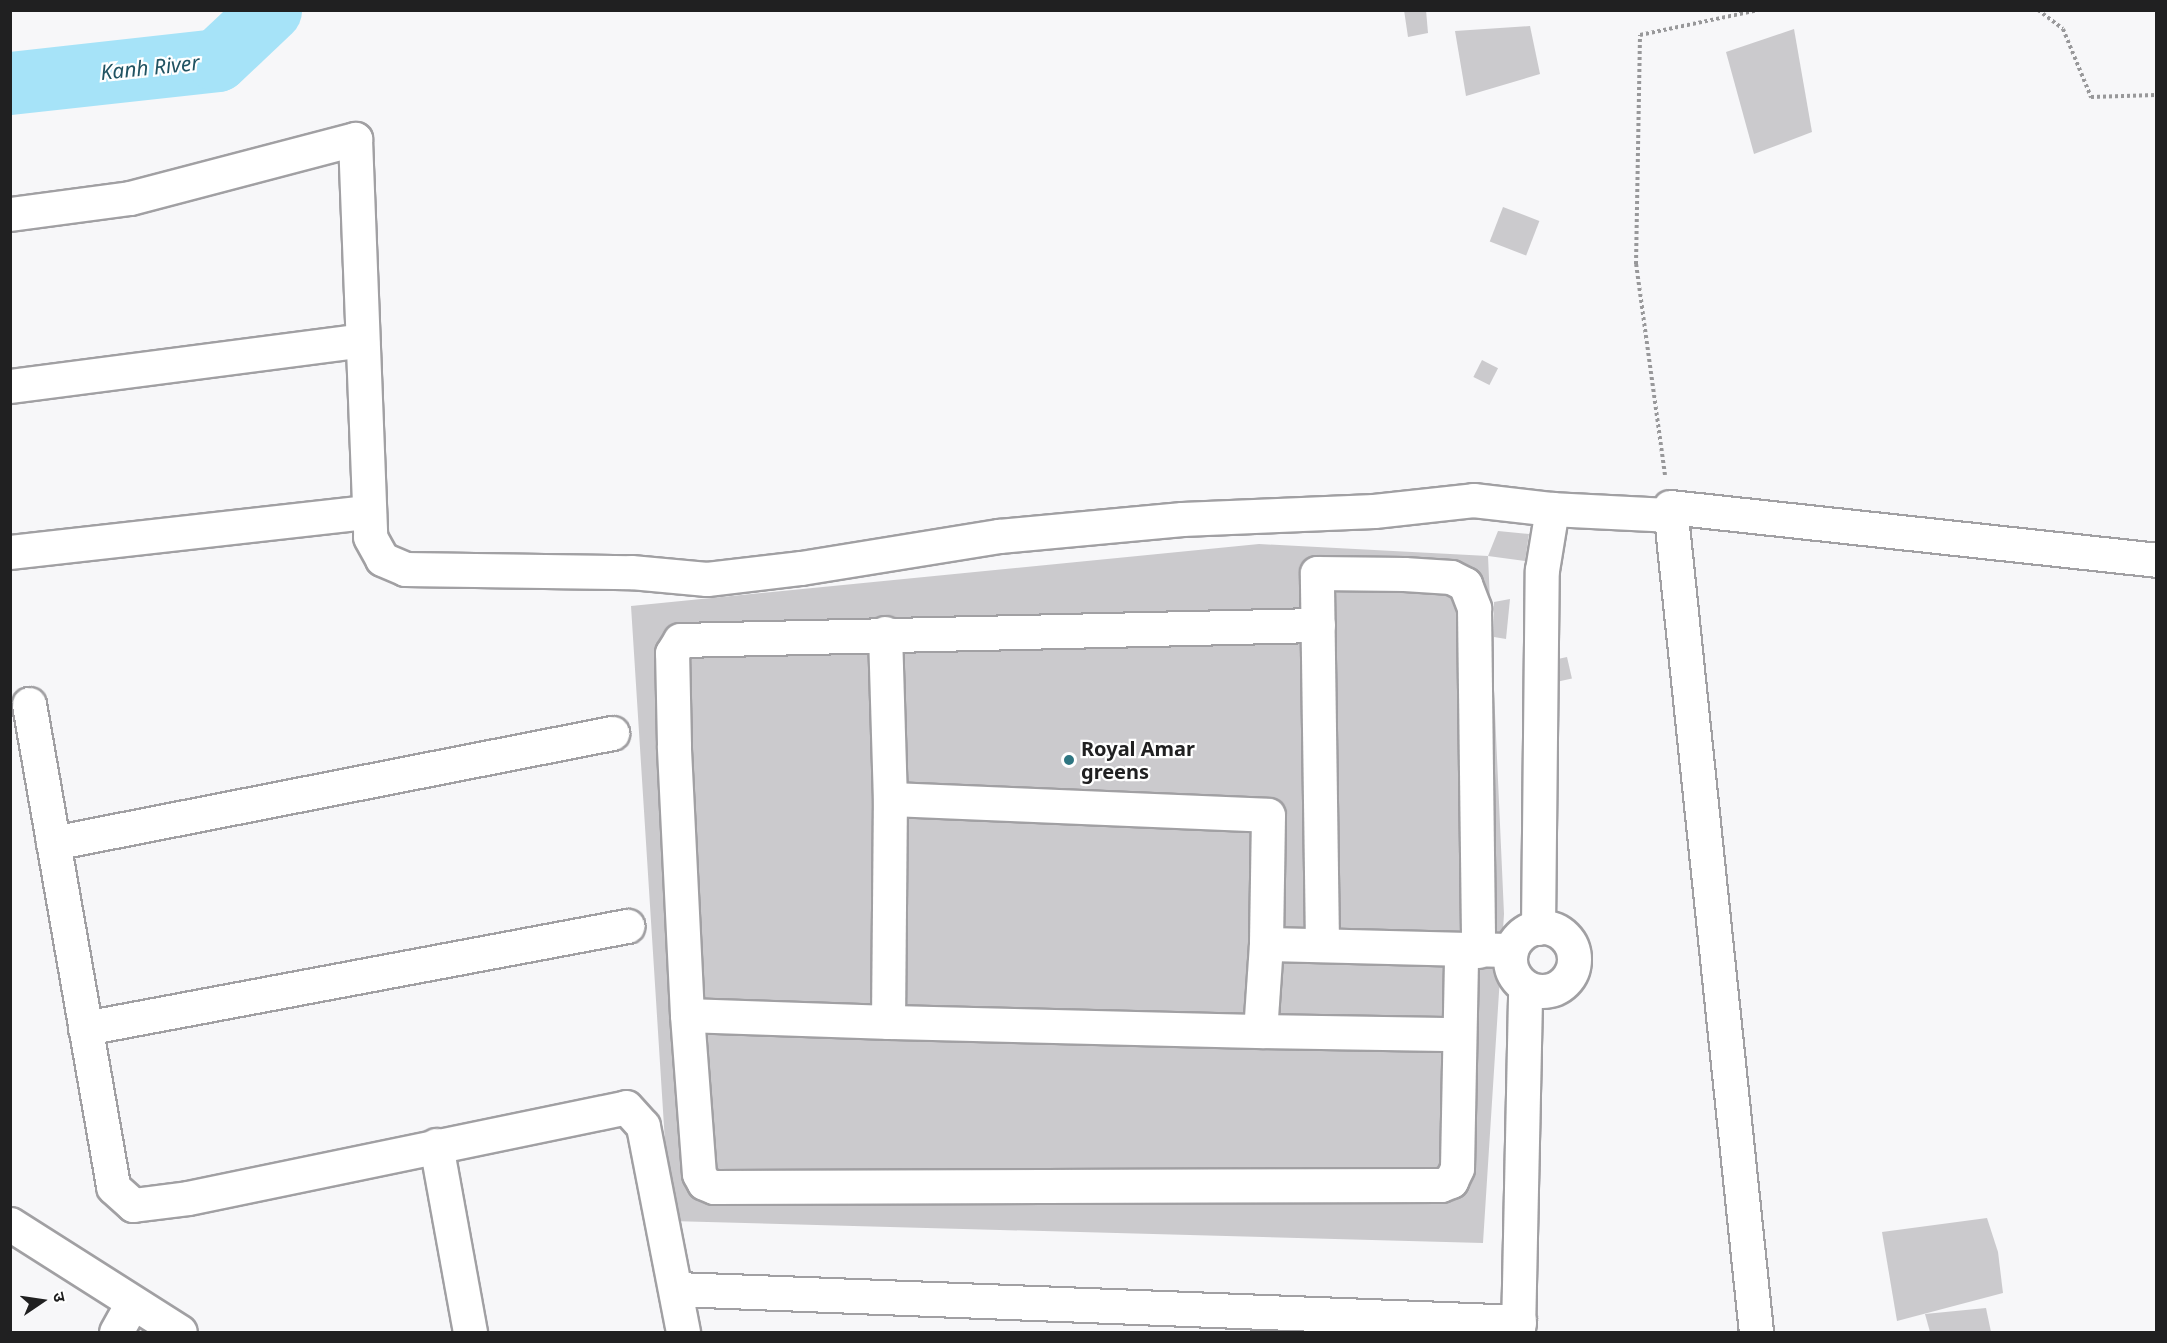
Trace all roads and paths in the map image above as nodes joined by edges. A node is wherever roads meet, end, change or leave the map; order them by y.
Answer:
1 (1759, 10) edge
2 (2038, 10) edge
3 (2157, 95) edge
4 (10, 214) edge
5 (362, 340) junction
6 (10, 386) edge
7 (1551, 509) junction
8 (1670, 511) junction
9 (369, 512) junction
10 (10, 552) edge
11 (2157, 561) edge
12 (1318, 624) junction
13 (885, 633) junction
14 (29, 704) dead end
15 (612, 733) dead end
16 (890, 799) junction
17 (53, 843) junction
18 (627, 926) dead end
19 (1538, 928) junction
20 (1266, 944) junction
21 (1322, 944) junction
22 (1511, 950) junction
23 (1470, 951) junction
24 (1525, 987) junction
25 (687, 1015) junction
26 (888, 1022) junction
27 (85, 1028) junction
28 (1260, 1031) junction
29 (1459, 1035) junction
30 (436, 1145) junction
31 (10, 1224) edge
32 (676, 1288) junction
33 (132, 1303) junction
34 (1091, 1319) edge
35 (1519, 1327) edge
36 (116, 1332) edge
37 (180, 1332) edge
38 (470, 1332) edge
39 (683, 1332) edge
40 (1756, 1332) edge

1 - 8 path
2 - 3 path
4 - 5 street
5 - 6 street
5 - 9 street
7 - 8 street
7 - 9 street
7 - 19 street
8 - 11 street
8 - 40 street
9 - 10 street
12 - 13 street
12 - 21 street
12 - 23 street
13 - 16 street
13 - 25 street
14 - 17 street
15 - 17 street
16 - 20 street
16 - 26 street
17 - 27 street
18 - 27 street
19 - 22 street
19 - 24 street
20 - 21 street
20 - 28 street
21 - 23 street
22 - 23 street
22 - 24 street
23 - 29 street
24 - 35 street
25 - 26 street
25 - 29 street
26 - 28 street
27 - 30 street
28 - 29 street
30 - 32 street
30 - 38 street
31 - 33 street
32 - 34 street
32 - 39 street
33 - 36 street
33 - 37 street
34 - 35 street

